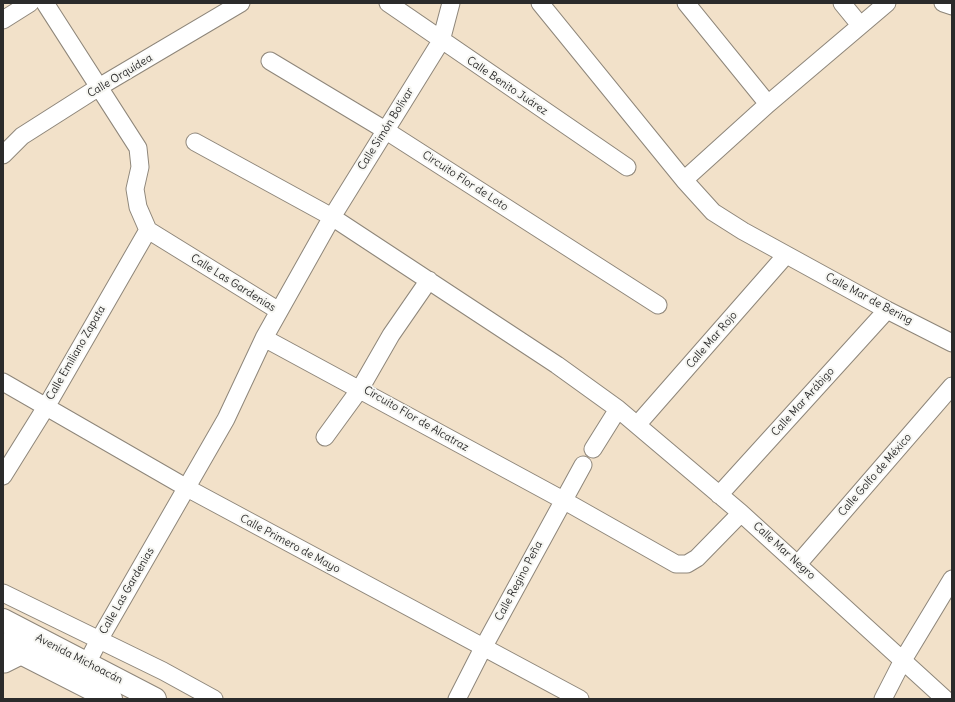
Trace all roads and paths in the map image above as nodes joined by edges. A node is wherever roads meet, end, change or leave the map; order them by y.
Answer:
1 (30, 3) edge
2 (45, 3) edge
3 (241, 3) edge
4 (388, 3) edge
5 (451, 3) edge
6 (540, 3) edge
7 (686, 3) edge
8 (842, 3) edge
9 (887, 3) edge
10 (943, 3) edge
11 (952, 6) edge
12 (3, 20) edge
13 (860, 25) junction
14 (441, 41) junction
15 (270, 60) dead end
16 (99, 88) junction
17 (768, 104) junction
18 (385, 130) junction
19 (195, 142) dead end
20 (3, 154) edge
21 (627, 167) dead end
22 (684, 180) junction
23 (332, 217) junction
24 (148, 230) junction
25 (786, 255) junction
26 (429, 280) junction
27 (658, 305) dead end
28 (887, 310) junction
29 (279, 311) junction
30 (264, 338) junction
31 (952, 343) edge
32 (3, 382) edge
33 (952, 386) edge
34 (360, 389) junction
35 (46, 407) junction
36 (618, 409) junction
37 (637, 426) junction
38 (324, 437) dead end
39 (593, 448) dead end
40 (583, 465) dead end
41 (3, 476) edge
42 (187, 488) junction
43 (719, 495) junction
44 (563, 500) junction
45 (741, 513) junction
46 (798, 564) junction
47 (952, 579) edge
48 (3, 593) edge
49 (3, 620) edge
50 (99, 640) junction
51 (3, 644) edge
52 (483, 648) junction
53 (23, 655) junction
54 (903, 660) junction
55 (87, 663) junction
56 (3, 664) edge
57 (110, 699) edge
58 (155, 699) edge
59 (214, 699) edge
60 (457, 699) edge
61 (580, 699) edge
62 (883, 699) edge
63 (945, 699) edge

1 - 12 street
2 - 16 street
3 - 16 street, Calle Orquídea
4 - 14 street, Calle Benito Juárez
5 - 14 street, Calle Simón Bolívar
6 - 22 street, Calle Mar de Bering
7 - 17 street
8 - 13 street
9 - 13 street
10 - 11 street
13 - 17 street
14 - 18 street, Calle Simón Bolívar
14 - 21 street, Calle Benito Juárez
15 - 18 street, Circuito Flor de Loto
16 - 20 street, Calle Orquídea
16 - 24 street
17 - 22 street
18 - 23 street, Calle Simón Bolívar
18 - 27 street, Circuito Flor de Loto
19 - 23 street
22 - 25 street, Calle Mar de Bering
23 - 26 street
23 - 29 street, Calle Simón Bolívar
24 - 29 street, Calle Las Gardenias
24 - 35 street, Calle Emiliano Zapata
25 - 28 street, Calle Mar de Bering
25 - 37 street, Calle Mar Rojo
26 - 34 street, Circuito Flor de Alcatraz
26 - 36 street
28 - 31 street, Calle Mar de Bering
28 - 43 street, Calle Mar Arábigo
29 - 30 street, Calle Las Gardenias
30 - 34 street
30 - 42 street, Calle Las Gardenias
32 - 35 street, Calle Primero de Mayo
33 - 46 street, Calle Golfo de México
34 - 38 street
34 - 44 street, Circuito Flor de Alcatraz
35 - 41 street, Calle Emiliano Zapata
35 - 42 street, Calle Primero de Mayo
36 - 37 street, Calle Mar Negro
36 - 39 street
37 - 43 street, Calle Mar Negro
40 - 44 street, Calle Regino Peña
42 - 50 street, Calle Las Gardenias
42 - 52 street, Calle Primero de Mayo
43 - 45 street, Calle Mar Negro
44 - 45 street, Circuito Flor de Alcatraz
44 - 52 street, Calle Regino Peña
45 - 46 street, Calle Mar Negro
46 - 54 street, Calle Mar Negro
47 - 54 street
48 - 50 street
49 - 55 main road, Avenida Michoacán
50 - 55 street, Calle Las Gardenias
50 - 59 street
51 - 53 main road, Avenida Michoacán
52 - 60 street, Calle Regino Peña
52 - 61 street, Calle Primero de Mayo
53 - 56 street
53 - 57 main road, Avenida Michoacán
54 - 62 street
54 - 63 street, Calle Mar Negro
55 - 58 main road, Avenida Michoacán

